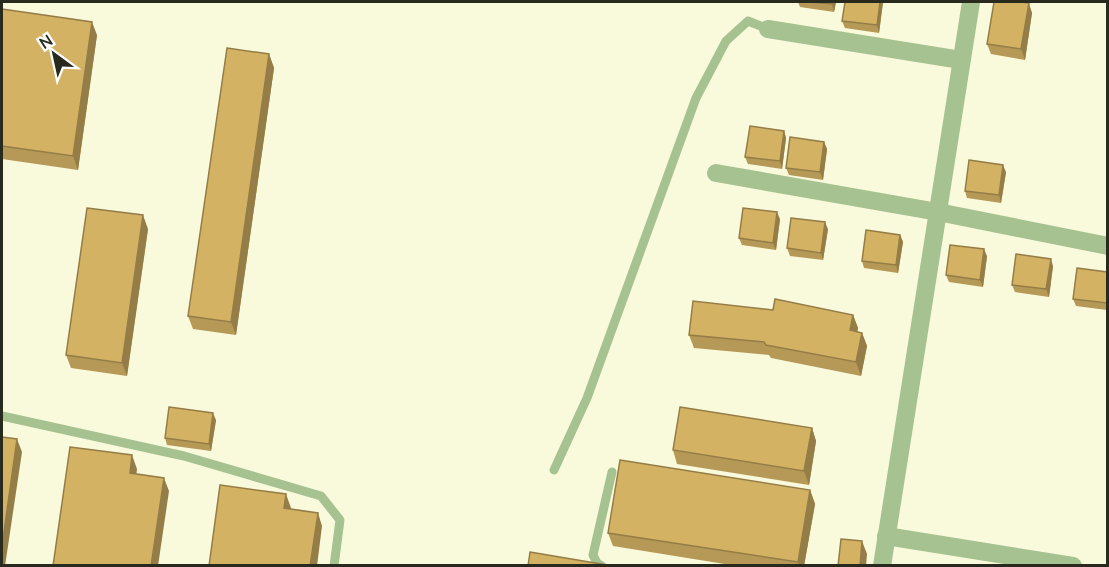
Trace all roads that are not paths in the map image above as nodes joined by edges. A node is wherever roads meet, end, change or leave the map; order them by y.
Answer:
1 (970, 2) edge
2 (768, 29) joint
3 (961, 60) junction
4 (717, 173) dead end
5 (938, 212) junction
6 (1107, 246) edge
7 (2, 416) edge
8 (554, 470) dead end
9 (612, 472) dead end
10 (886, 536) junction
11 (334, 566) edge
12 (602, 566) edge
13 (882, 566) edge
14 (1073, 566) edge

1 - 3 street
2 - 3 street
2 - 8 lane
3 - 5 street
4 - 5 street
5 - 6 street
5 - 10 street
7 - 11 lane
9 - 12 lane
10 - 13 street
10 - 14 street

